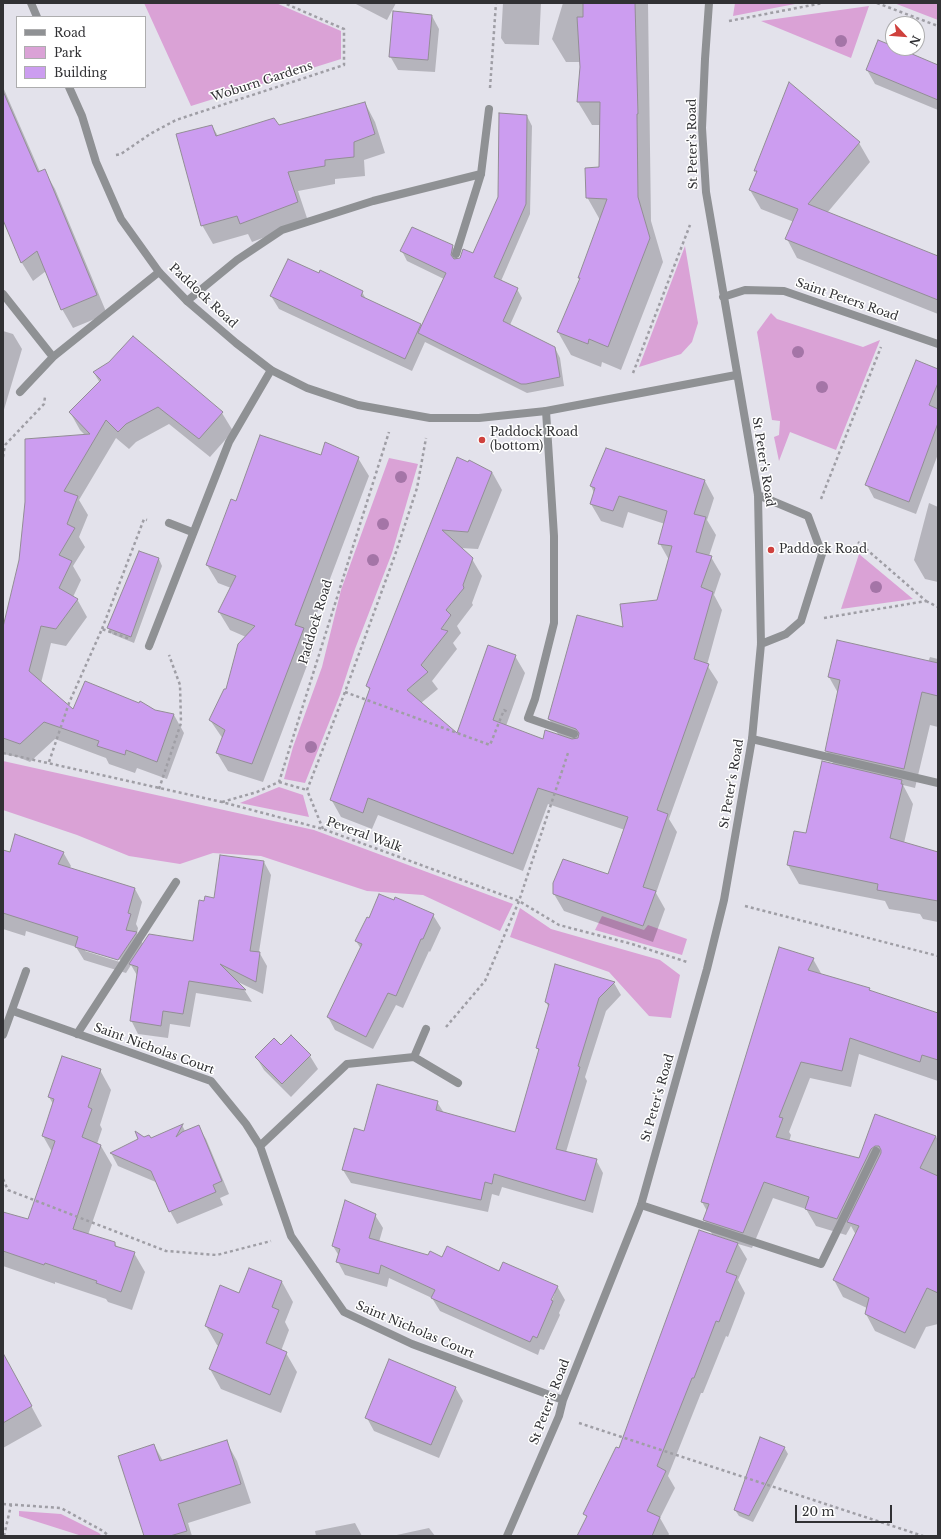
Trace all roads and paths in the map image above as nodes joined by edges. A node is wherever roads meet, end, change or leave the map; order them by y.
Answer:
1 (31, 3) edge
2 (284, 3) edge
3 (496, 3) edge
4 (709, 3) edge
5 (823, 3) edge
6 (877, 3) edge
7 (37, 16) edge
8 (727, 21) dead end
9 (938, 26) edge
10 (69, 88) edge
11 (488, 109) joint
12 (96, 162) junction
13 (481, 174) junction
14 (706, 192) junction
15 (456, 254) dead end
16 (159, 272) junction
17 (3, 294) edge
18 (723, 297) junction
19 (187, 301) junction
20 (889, 327) junction
21 (938, 344) edge
22 (53, 358) junction
23 (271, 370) junction
24 (736, 375) junction
25 (20, 392) dead end
26 (625, 396) junction
27 (395, 411) junction
28 (546, 411) junction
29 (430, 418) junction
30 (3, 444) edge
31 (3, 457) edge
32 (758, 495) junction
33 (821, 500) dead end
34 (147, 520) dead end
35 (169, 523) dead end
36 (192, 532) junction
37 (858, 542) dead end
38 (926, 601) junction
39 (938, 607) edge
40 (801, 621) junction
41 (102, 629) junction
42 (761, 644) junction
43 (149, 646) junction
44 (345, 692) junction
45 (528, 718) junction
46 (574, 734) joint
47 (752, 739) junction
48 (3, 752) edge
49 (49, 762) junction
50 (279, 782) junction
51 (938, 783) edge
52 (159, 789) junction
53 (306, 790) junction
54 (222, 802) junction
55 (323, 829) junction
56 (176, 882) dead end
57 (724, 900) junction
58 (519, 901) junction
59 (938, 956) edge
60 (707, 969) junction
61 (26, 972) dead end
62 (12, 1011) junction
63 (426, 1029) joint
64 (77, 1034) junction
65 (3, 1035) edge
66 (414, 1057) junction
67 (458, 1083) dead end
68 (260, 1146) junction
69 (876, 1151) dead end
70 (3, 1179) edge
71 (641, 1205) junction
72 (291, 1236) junction
73 (563, 1400) junction
74 (559, 1416) junction
75 (3, 1504) edge
76 (11, 1505) junction
77 (4, 1536) edge
78 (109, 1536) edge
79 (507, 1536) edge
80 (923, 1536) edge

1 - 7 street
2 - 12 path, Woburn Gardens
3 - 11 path
4 - 14 street, St Peter's Road
5 - 8 path
6 - 9 path
10 - 12 street, Paddock Road
11 - 13 street
12 - 16 street, Paddock Road
13 - 15 street
13 - 19 street
14 - 18 street, St Peter's Road
14 - 26 path
16 - 19 street, Paddock Road
16 - 22 street
17 - 22 street
18 - 20 street, Saint Peters Road
18 - 24 street, St Peter's Road
19 - 23 street, Paddock Road
20 - 21 street, Saint Peters Road
20 - 33 path
22 - 25 street
23 - 27 street, Paddock Road
23 - 36 street
24 - 26 street, Paddock Road
24 - 32 street, St Peter's Road
26 - 28 street, Paddock Road
27 - 29 street, Paddock Road
27 - 50 path, Paddock Road
28 - 29 street, Paddock Road
28 - 45 street
29 - 44 path
30 - 31 path
32 - 40 street
32 - 42 street, St Peter's Road
34 - 41 path
35 - 36 street
36 - 43 street
37 - 38 path
38 - 39 path
38 - 40 path
40 - 42 street
41 - 43 path
41 - 49 path
42 - 47 street, St Peter's Road
43 - 52 path
44 - 45 path
44 - 53 path
45 - 46 street
46 - 58 path
47 - 51 street
47 - 57 street, St Peter's Road
48 - 49 path, Peveral Walk
49 - 52 path, Peveral Walk
50 - 53 path
50 - 54 path
52 - 54 path, Peveral Walk
53 - 55 path
54 - 55 path, Peveral Walk
55 - 58 path, Peveral Walk
56 - 64 street
57 - 59 path
57 - 60 street, St Peter's Road
58 - 60 path, Peveral Walk
58 - 63 path
60 - 71 street, St Peter's Road
61 - 62 street
62 - 64 street, Saint Nicholas Court
62 - 65 street
63 - 66 street
64 - 68 street, Saint Nicholas Court
66 - 67 street
66 - 68 street
68 - 72 street, Saint Nicholas Court
69 - 71 street
70 - 72 path
71 - 73 street, St Peter's Road
72 - 73 street, Saint Nicholas Court
73 - 74 street, St Peter's Road
74 - 79 street, St Peter's Road
74 - 80 path
75 - 76 path
76 - 77 path
76 - 78 path

